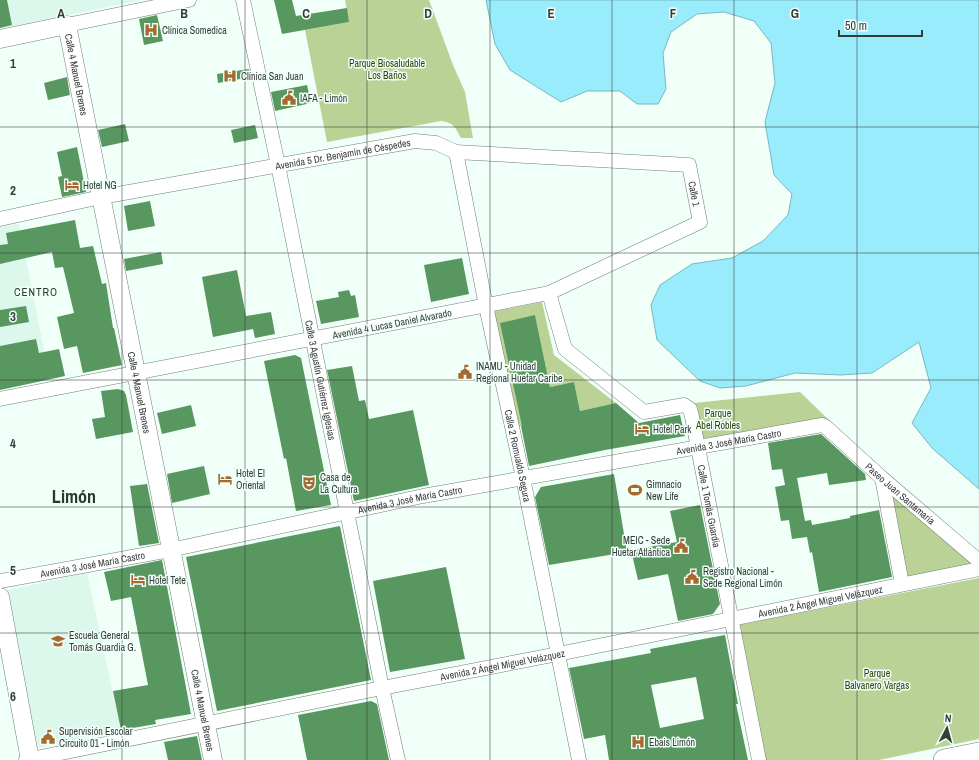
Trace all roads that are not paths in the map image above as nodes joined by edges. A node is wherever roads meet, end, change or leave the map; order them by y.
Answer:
1 (189, 0) edge
2 (243, 0) edge
3 (67, 25) junction
4 (0, 39) edge
5 (456, 152) junction
6 (278, 165) junction
7 (689, 165) joint
8 (101, 197) junction
9 (0, 219) edge
10 (700, 222) joint
11 (549, 293) junction
12 (486, 306) junction
13 (312, 339) junction
14 (137, 372) junction
15 (0, 400) edge
16 (822, 425) joint
17 (698, 446) junction
18 (523, 478) junction
19 (882, 478) junction
20 (347, 512) junction
21 (170, 550) junction
22 (979, 561) edge
23 (979, 569) edge
24 (0, 581) edge
25 (902, 584) junction
26 (0, 597) edge
27 (731, 619) junction
28 (558, 654) junction
29 (382, 688) junction
30 (206, 724) junction
31 (979, 753) edge
32 (29, 760) edge
33 (213, 760) edge
34 (398, 760) edge
35 (579, 760) edge
36 (759, 760) edge
37 (944, 760) edge

1 - 3 street
2 - 6 street, Calle 3 Agustín Gutiérrez Iglesias
3 - 4 main road
3 - 8 main road, Calle 4 Manuel Brenes
5 - 6 street, Avenida 5 Dr. Benjamín de Céspedes
5 - 7 street, Avenida 5 Dr. Benjamín de Céspedes
5 - 12 street, Calle 2 Romualdo Segura
6 - 8 street, Avenida 5 Dr. Benjamín de Céspedes
6 - 13 street, Calle 3 Agustín Gutiérrez Iglesias
7 - 10 street, Calle 1
8 - 9 street, Avenida 5 Dr. Benjamín de Céspedes
8 - 14 main road, Calle 4 Manuel Brenes
10 - 11 street, Avenida 4 Lucas Daniel Alvarado
11 - 12 street, Avenida 4 Lucas Daniel Alvarado
11 - 17 street, Calle 1 Tomás Guardia
12 - 13 street, Avenida 4 Lucas Daniel Alvarado
12 - 18 street, Calle 2 Romualdo Segura
13 - 14 street, Avenida 4 Lucas Daniel Alvarado
13 - 20 street, Calle 3 Agustín Gutiérrez Iglesias
14 - 15 street, Avenida 4 Lucas Daniel Alvarado
14 - 21 main road, Calle 4 Manuel Brenes
16 - 17 street, Avenida 3 José María Castro
16 - 19 street, Paseo Juan Santamaría
17 - 18 street, Avenida 3 José María Castro
17 - 27 street, Calle 1 Tomás Guardia
18 - 20 street, Avenida 3 José María Castro
18 - 28 street, Calle 2 Romualdo Segura
19 - 22 street, Paseo Juan Santamaría
19 - 25 street
20 - 21 street, Avenida 3 José María Castro
20 - 29 street, Calle 3 Agustín Gutiérrez Iglesias
21 - 24 street, Avenida 3 José María Castro
21 - 30 main road, Calle 4 Manuel Brenes
23 - 25 street, Avenida 2 Ángel Miguel Velázquez
25 - 27 street, Avenida 2 Ángel Miguel Velázquez
26 - 32 main road
27 - 28 street, Avenida 2 Ángel Miguel Velázquez
27 - 36 street, Calle 1 Tomás Guardia
28 - 29 street, Avenida 2 Ángel Miguel Velázquez
28 - 35 street, Calle 2 Romualdo Segura
29 - 30 street, Avenida 2 Ángel Miguel Velázquez
29 - 34 street, Calle 3 Agustín Gutiérrez Iglesias
30 - 32 street, Avenida 2 Ángel Miguel Velázquez
30 - 33 main road, Calle 4 Manuel Brenes
31 - 37 highway

